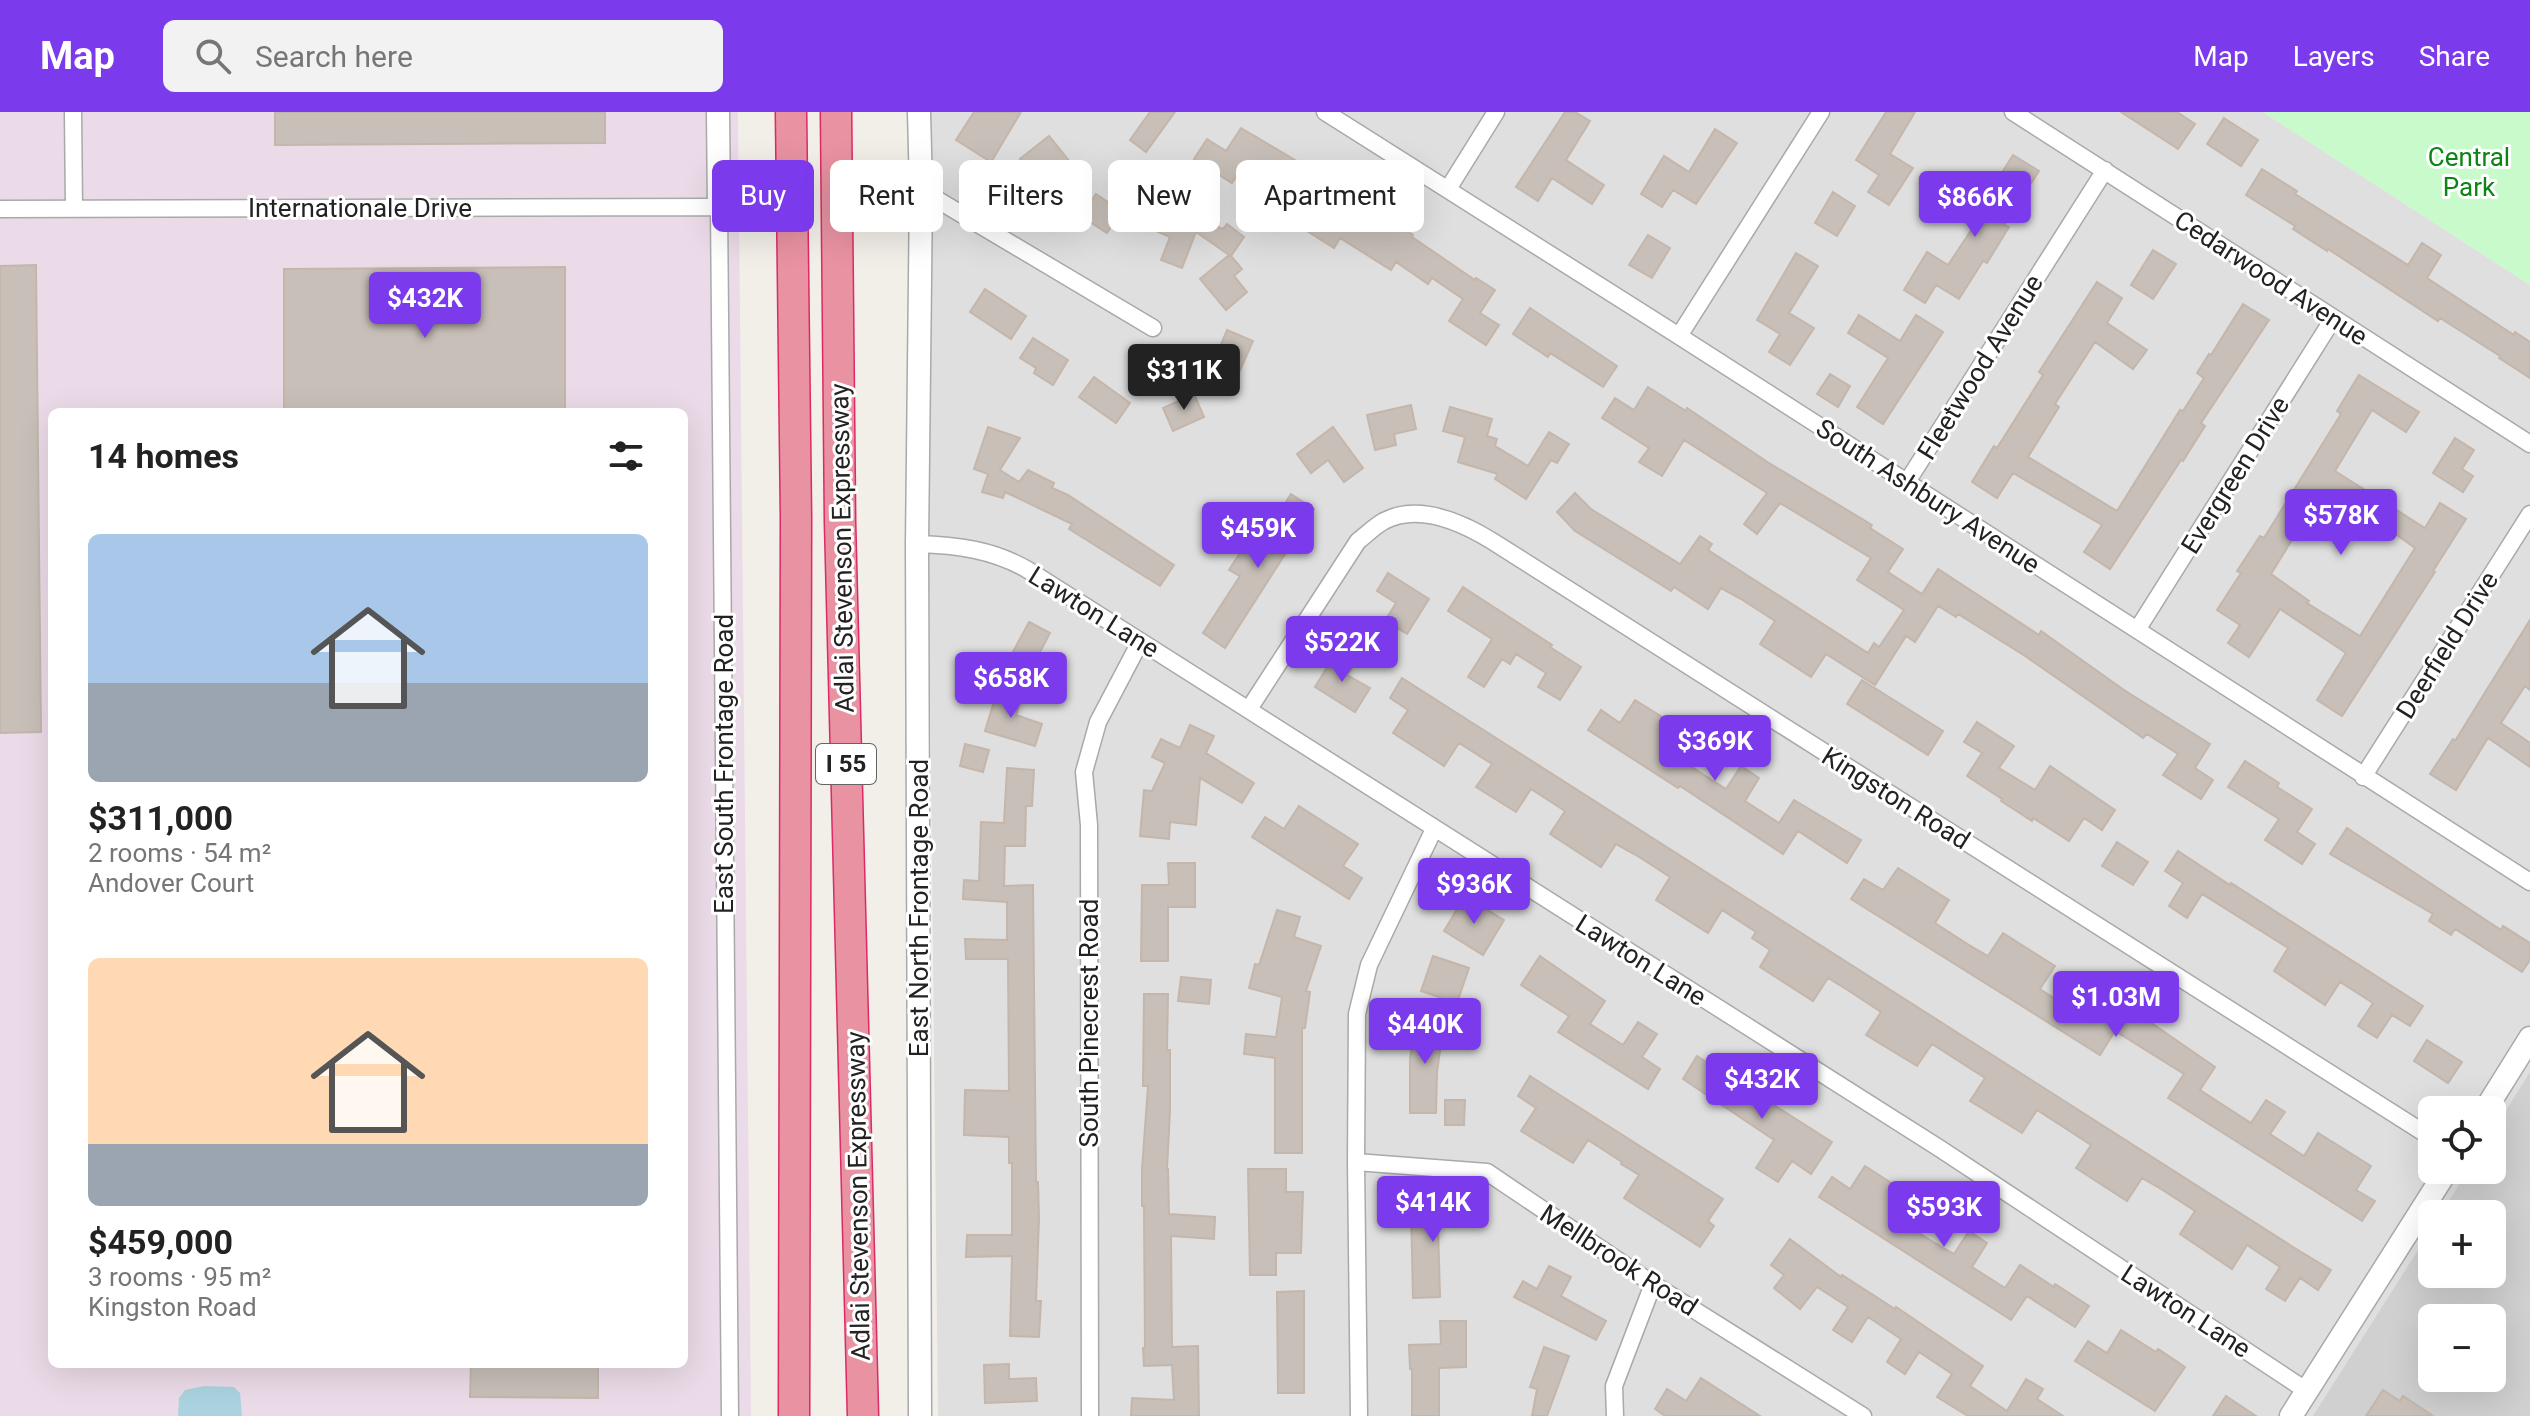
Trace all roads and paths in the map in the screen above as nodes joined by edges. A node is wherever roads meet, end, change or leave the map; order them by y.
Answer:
1 (73, 112) edge
2 (718, 112) edge
3 (791, 112) edge
4 (836, 112) edge
5 (919, 112) edge
6 (1325, 112) edge
7 (1496, 112) edge
8 (1821, 112) edge
9 (2013, 112) edge
10 (719, 160) edge
11 (920, 160) edge
12 (2105, 170) junction
13 (1448, 189) junction
14 (943, 203) edge
15 (712, 207) edge
16 (74, 208) junction
17 (0, 209) edge
18 (719, 232) edge
19 (921, 232) edge
20 (2333, 319) junction
21 (1153, 328) dead end
22 (1679, 336) junction
23 (2530, 444) edge
24 (1907, 482) junction
25 (2530, 514) edge
26 (917, 544) junction
27 (2137, 630) junction
28 (1140, 642) junction
29 (1249, 709) junction
30 (2363, 777) junction
31 (1434, 829) junction
32 (2530, 882) edge
33 (2530, 1038) edge
34 (2494, 1096) edge
35 (2418, 1129) edge
36 (1356, 1162) junction
37 (2438, 1184) edge
38 (1653, 1284) junction
39 (2307, 1391) junction
40 (730, 1416) edge
41 (794, 1416) edge
42 (863, 1416) edge
43 (920, 1416) edge
44 (1090, 1416) edge
45 (1359, 1416) edge
46 (1615, 1416) edge
47 (1863, 1416) edge
48 (2291, 1416) edge

1 - 16 street
2 - 10 street, East South Frontage Road
3 - 41 highway, Adlai Stevenson Expressway / I 55
4 - 42 highway, Adlai Stevenson Expressway / I 55
5 - 11 street, East North Frontage Road
6 - 13 street, South Ashbury Avenue
7 - 13 street
8 - 22 street
9 - 12 street, Cedarwood Avenue
12 - 20 street, Cedarwood Avenue
12 - 24 street, Fleetwood Avenue
13 - 22 street, South Ashbury Avenue
14 - 21 street
15 - 16 street, Internationale Drive
16 - 17 street, Internationale Drive
18 - 40 street, East South Frontage Road
19 - 26 street, East North Frontage Road
20 - 23 street, Cedarwood Avenue
20 - 27 street, Evergreen Drive
22 - 24 street, South Ashbury Avenue
24 - 27 street, South Ashbury Avenue
25 - 30 street, Deerfield Drive
26 - 28 street, Lawton Lane
26 - 43 street, East North Frontage Road
27 - 30 street, South Ashbury Avenue
28 - 29 street, Lawton Lane
28 - 44 street, South Pinecrest Road
29 - 31 street, Lawton Lane
29 - 35 street, Kingston Road
30 - 32 street, South Ashbury Avenue
31 - 36 street
31 - 39 street, Lawton Lane
33 - 34 street
36 - 38 street, Mellbrook Road
36 - 45 street
37 - 39 street
38 - 46 street
38 - 47 street, Mellbrook Road
39 - 48 street

